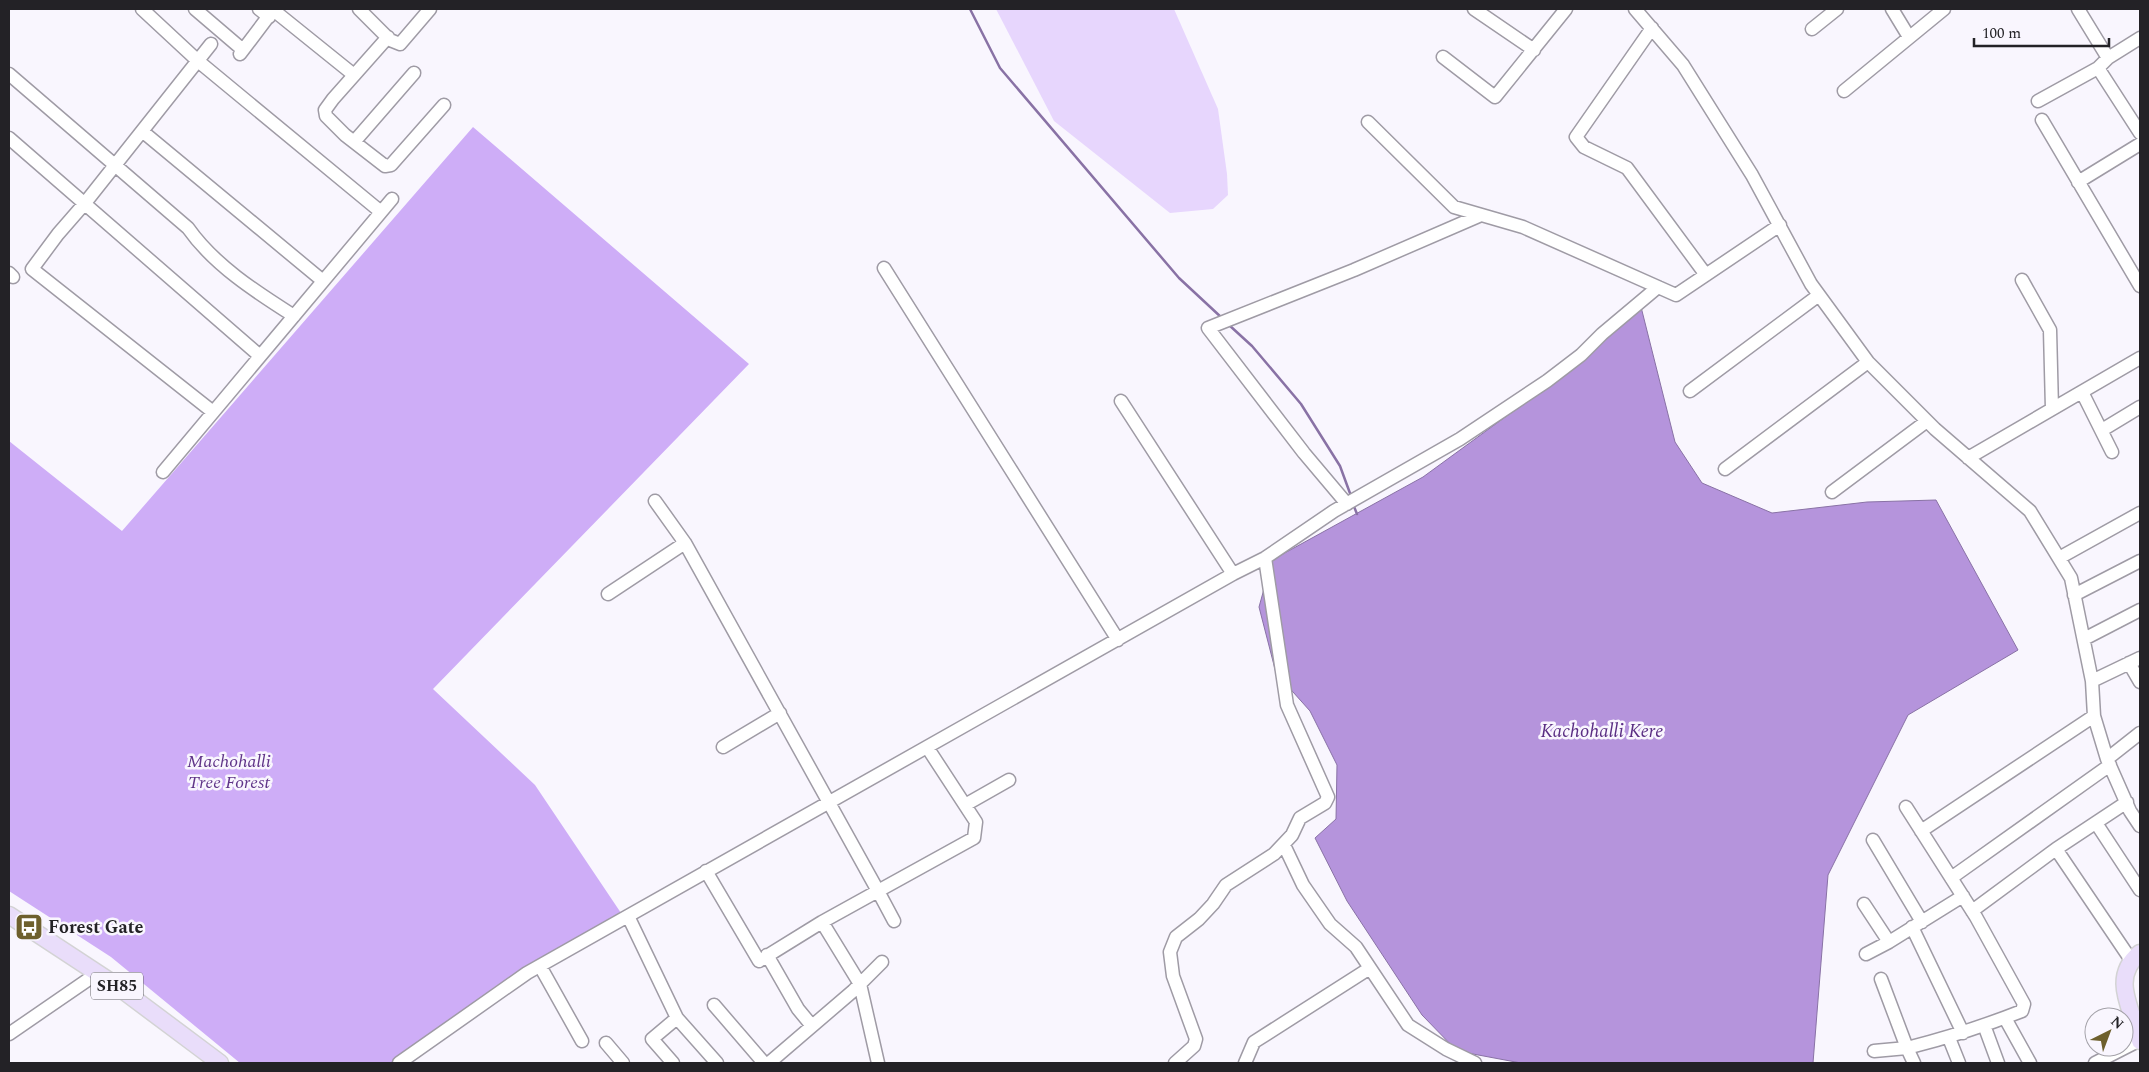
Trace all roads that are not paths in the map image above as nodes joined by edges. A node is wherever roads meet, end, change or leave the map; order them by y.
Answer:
1 (142, 9) edge
2 (194, 9) edge
3 (359, 9) edge
4 (430, 9) edge
5 (1474, 9) edge
6 (1566, 9) edge
7 (1635, 9) edge
8 (1837, 9) edge
9 (1892, 9) edge
10 (1944, 9) edge
11 (2078, 9) edge
12 (264, 13) edge
13 (1652, 28) junction
14 (1812, 29) dead end
15 (388, 37) junction
16 (1909, 37) junction
17 (2140, 38) edge
18 (211, 44) dead end
19 (1534, 50) junction
20 (1442, 57) dead end
21 (2108, 58) junction
22 (198, 60) junction
23 (2098, 68) junction
24 (414, 73) dead end
25 (9, 74) edge
26 (354, 75) junction
27 (1844, 91) dead end
28 (2038, 101) dead end
29 (444, 105) dead end
30 (2042, 120) dead end
31 (1368, 122) dead end
32 (142, 131) junction
33 (2140, 133) edge
34 (9, 138) edge
35 (354, 142) junction
36 (2140, 144) edge
37 (114, 166) junction
38 (2078, 182) junction
39 (392, 198) dead end
40 (85, 203) junction
41 (381, 212) junction
42 (1482, 215) junction
43 (1780, 224) junction
44 (884, 268) dead end
45 (1706, 275) junction
46 (2022, 280) dead end
47 (323, 281) junction
48 (2140, 286) edge
49 (1658, 287) junction
50 (1819, 295) junction
51 (294, 316) junction
52 (260, 356) junction
53 (2140, 358) edge
54 (1868, 362) junction
55 (1690, 392) dead end
56 (2082, 392) junction
57 (1121, 401) dead end
58 (2140, 407) edge
59 (2052, 409) junction
60 (213, 412) junction
61 (1928, 421) junction
62 (2102, 430) junction
63 (2112, 452) dead end
64 (1968, 458) junction
65 (1725, 469) dead end
66 (163, 472) dead end
67 (1832, 492) dead end
68 (654, 501) dead end
69 (1352, 501) junction
70 (2140, 512) edge
71 (685, 543) junction
72 (1264, 558) junction
73 (2059, 558) junction
74 (2140, 562) edge
75 (1233, 574) junction
76 (608, 594) dead end
77 (2074, 595) junction
78 (2140, 610) edge
79 (2084, 639) junction
80 (1118, 640) junction
81 (2135, 661) edge
82 (2092, 681) junction
83 (2140, 682) edge
84 (780, 714) junction
85 (2094, 716) junction
86 (2140, 733) edge
87 (723, 747) dead end
88 (927, 747) junction
89 (2108, 762) junction
90 (1009, 780) dead end
91 (829, 802) junction
92 (965, 805) junction
93 (2133, 805) edge
94 (1906, 807) dead end
95 (2096, 823) junction
96 (2140, 826) edge
97 (1921, 831) junction
98 (1873, 840) dead end
99 (1284, 845) junction
100 (2056, 849) junction
101 (706, 871) junction
102 (1951, 878) junction
103 (2140, 890) edge
104 (878, 891) junction
105 (1963, 896) junction
106 (1864, 904) dead end
107 (1972, 911) junction
108 (9, 915) edge
109 (628, 916) junction
110 (894, 921) dead end
111 (822, 922) junction
112 (1917, 925) junction
113 (9, 926) edge
114 (1888, 942) junction
115 (1866, 954) dead end
116 (767, 956) junction
117 (2136, 957) edge
118 (882, 962) dead end
119 (540, 966) junction
120 (1370, 968) junction
121 (89, 979) junction
122 (1881, 979) dead end
123 (860, 984) junction
124 (714, 1005) dead end
125 (677, 1018) junction
126 (2005, 1018) junction
127 (1984, 1025) junction
128 (812, 1026) junction
129 (1963, 1033) junction
130 (9, 1034) edge
131 (1949, 1038) junction
132 (2140, 1040) edge
133 (582, 1041) dead end
134 (606, 1043) dead end
135 (1907, 1048) junction
136 (1874, 1051) dead end
137 (205, 1063) edge
138 (220, 1063) edge
139 (399, 1063) edge
140 (623, 1063) edge
141 (673, 1063) edge
142 (717, 1063) edge
143 (764, 1063) edge
144 (769, 1063) edge
145 (878, 1063) edge
146 (1175, 1063) edge
147 (1245, 1063) edge
148 (1475, 1063) edge
149 (1914, 1063) edge
150 (1959, 1063) edge
151 (1998, 1063) edge
152 (2030, 1063) edge
153 (2095, 1063) edge

1 - 22 street
2 - 12 street
3 - 15 street
4 - 15 street
5 - 19 street
6 - 19 street
7 - 13 street
8 - 14 street
9 - 16 street
10 - 16 street
11 - 21 street
12 - 26 street
13 - 43 street
13 - 45 street
15 - 26 street
16 - 27 street
17 - 21 street
18 - 22 street
19 - 20 street
21 - 23 street
22 - 32 street
22 - 41 street
23 - 28 street
23 - 33 street
24 - 35 street
25 - 37 street
26 - 35 street
29 - 35 street
30 - 38 street
31 - 42 street
32 - 37 street
32 - 47 street
34 - 40 street
36 - 38 street
37 - 40 street
37 - 51 street
38 - 48 street
39 - 41 street
40 - 52 street
40 - 60 street
41 - 47 street
42 - 49 street
42 - 69 street
43 - 45 street
43 - 50 street
44 - 80 street
45 - 49 street
46 - 59 street
47 - 51 street
49 - 69 street
50 - 54 street
50 - 55 street
51 - 52 street
52 - 60 street
53 - 56 street
54 - 61 street
54 - 65 street
56 - 59 street
56 - 62 street
57 - 75 street
58 - 62 street
59 - 64 street
60 - 66 street
61 - 64 street
61 - 67 street
62 - 63 street
64 - 73 street
68 - 71 street
69 - 72 street
70 - 73 street
71 - 76 street
71 - 84 street
72 - 75 street
72 - 99 street
73 - 77 street
74 - 77 street
75 - 80 street
77 - 79 street
78 - 79 street
79 - 82 street
80 - 88 street
81 - 82 street
81 - 83 street
82 - 85 street
84 - 87 street
84 - 91 street
85 - 89 street
85 - 97 street
86 - 89 street
88 - 91 street
88 - 92 street
89 - 93 street
89 - 102 street
90 - 92 street
91 - 101 street
91 - 104 street
92 - 104 street
93 - 95 street
93 - 96 street
94 - 97 street
95 - 100 street
95 - 103 street
97 - 102 street
98 - 112 street
99 - 120 street
99 - 146 street
100 - 107 street
100 - 117 street
101 - 109 street
101 - 116 street
102 - 105 street
104 - 110 street
104 - 111 street
105 - 107 street
105 - 112 street
106 - 114 street
107 - 126 street
108 - 138 main road, SH85
109 - 119 street
109 - 125 street
111 - 116 street
111 - 123 street
112 - 114 street
112 - 129 street
113 - 121 main road, SH85
114 - 115 street
116 - 128 street
117 - 132 main road
118 - 123 street
119 - 133 street
119 - 139 street
120 - 147 street
120 - 148 street
121 - 130 street
121 - 137 main road, SH85
122 - 135 street
123 - 128 street
123 - 145 street
124 - 143 street
125 - 141 street
125 - 142 street
126 - 127 street
126 - 152 street
127 - 129 street
127 - 151 street
128 - 144 street
129 - 131 street
131 - 135 street
131 - 150 street
132 - 153 street
134 - 140 street
135 - 136 street
135 - 149 street

